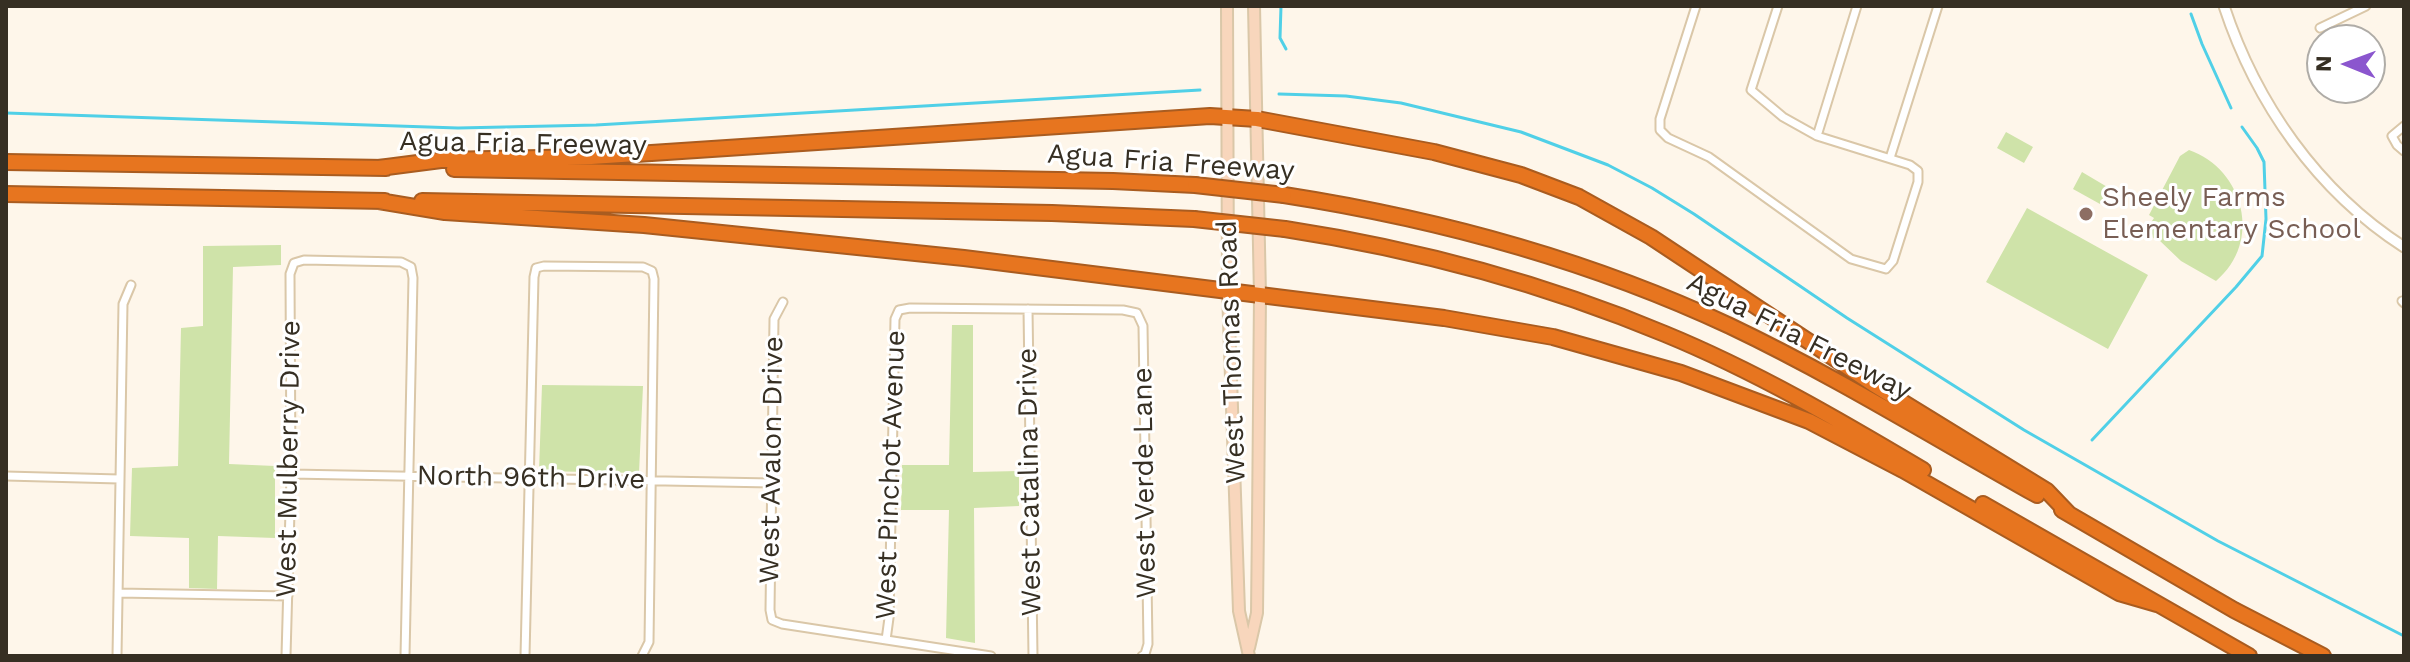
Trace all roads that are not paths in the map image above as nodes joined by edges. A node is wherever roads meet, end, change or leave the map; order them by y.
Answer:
1 (1227, 6) edge
2 (1254, 6) edge
3 (1696, 6) edge
4 (1778, 6) edge
5 (1857, 6) edge
6 (1938, 6) edge
7 (2224, 6) edge
8 (2366, 6) edge
9 (2328, 24) edge
10 (1227, 116) junction
11 (1257, 119) junction
12 (2404, 126) edge
13 (1817, 136) junction
14 (2404, 151) edge
15 (1890, 158) junction
16 (6, 162) edge
17 (379, 168) junction
18 (6, 194) edge
19 (379, 201) junction
20 (2404, 247) edge
21 (131, 285) dead end
22 (1228, 291) junction
23 (1260, 295) junction
24 (783, 302) dead end
25 (1028, 309) junction
26 (291, 474) junction
27 (409, 475) junction
28 (6, 476) edge
29 (528, 478) junction
30 (119, 479) junction
31 (651, 480) junction
32 (772, 483) junction
33 (2069, 514) junction
34 (118, 593) junction
35 (288, 596) junction
36 (2157, 604) junction
37 (886, 640) junction
38 (1249, 653) edge
39 (959, 654) edge
40 (1144, 655) edge
41 (117, 656) edge
42 (286, 656) edge
43 (405, 656) edge
44 (525, 656) edge
45 (642, 656) edge
46 (991, 656) edge
47 (1033, 656) edge
48 (2249, 656) edge
49 (2323, 656) edge

1 - 10 main road, West Thomas Road
2 - 11 main road, West Thomas Road
3 - 15 street
4 - 13 street
5 - 13 street
6 - 15 street
7 - 20 street
8 - 9 street
10 - 11 highway
10 - 17 highway
10 - 22 main road, West Thomas Road
11 - 23 main road, West Thomas Road
11 - 33 highway
12 - 14 street
13 - 15 street
16 - 17 highway, Agua Fria Freeway
17 - 33 highway, Agua Fria Freeway, bridge
18 - 19 highway, Agua Fria Freeway
19 - 22 highway
19 - 36 highway, Agua Fria Freeway, bridge
21 - 30 street
22 - 23 highway
22 - 38 main road, West Thomas Road
23 - 36 highway
23 - 38 main road, West Thomas Road
24 - 32 street, West Avalon Drive
25 - 37 street, West Pinchot Avenue
25 - 40 street, West Verde Lane
25 - 47 street, West Catalina Drive
26 - 27 street, North 96th Drive
26 - 27 street, West Mulberry Drive
26 - 35 street, West Mulberry Drive
27 - 29 street, North 96th Drive
27 - 43 street
28 - 30 street
29 - 31 street, North 96th Drive
29 - 31 street
29 - 44 street
30 - 34 street
31 - 32 street, North 96th Drive
31 - 45 street
32 - 37 street, West Avalon Drive
33 - 49 highway, Agua Fria Freeway
34 - 35 street
34 - 41 street
35 - 42 street, West Mulberry Drive
36 - 48 highway, Agua Fria Freeway
37 - 39 street
39 - 46 street

